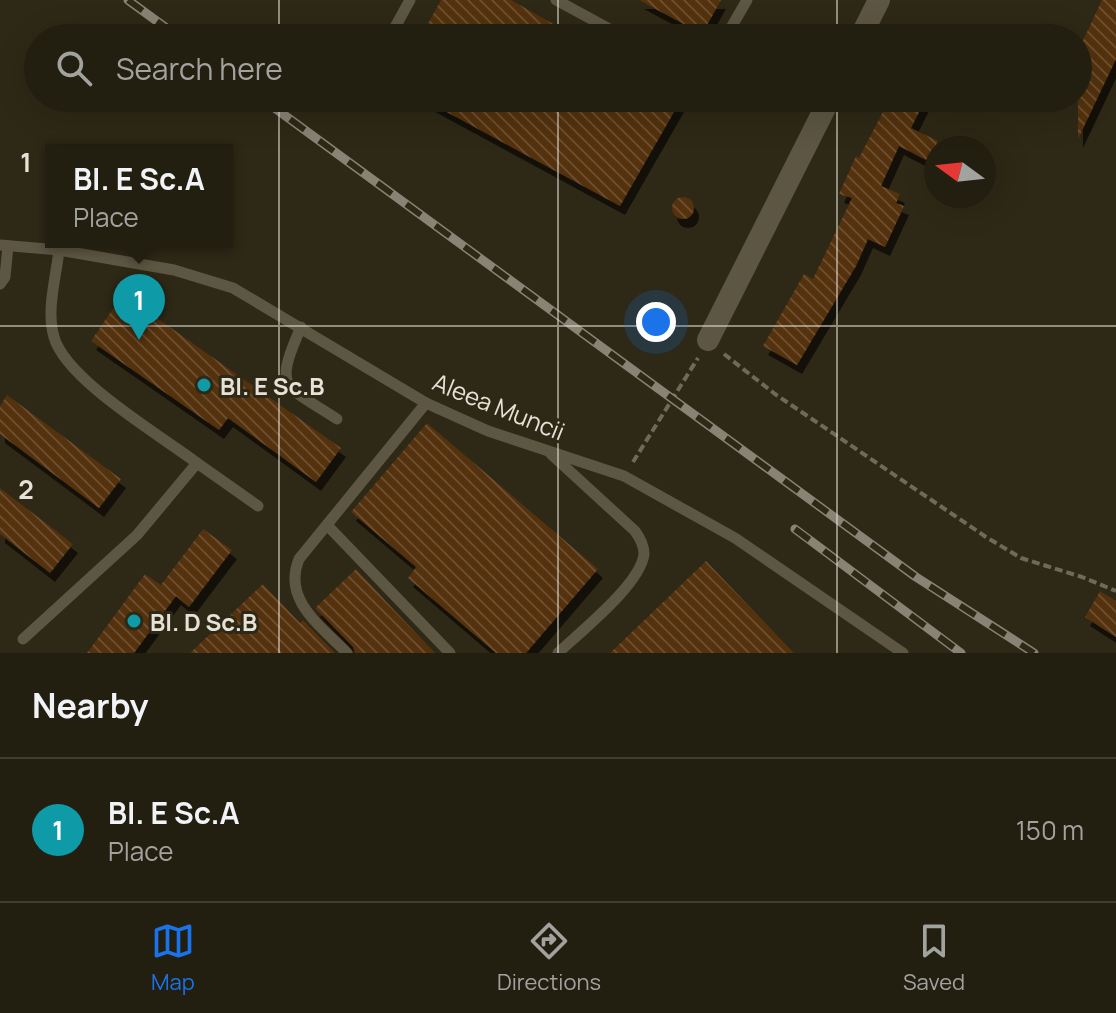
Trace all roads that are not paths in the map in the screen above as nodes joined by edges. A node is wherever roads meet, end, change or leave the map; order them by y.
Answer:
1 (410, 0) edge
2 (556, 0) edge
3 (747, 0) edge
4 (879, 0) edge
5 (397, 24) edge
6 (600, 24) edge
7 (733, 24) edge
8 (867, 24) edge
9 (823, 112) edge
10 (4, 246) edge
11 (59, 250) junction
12 (0, 284) edge
13 (301, 327) junction
14 (708, 340) road end
15 (426, 403) junction
16 (337, 419) dead end
17 (546, 450) junction
18 (197, 463) junction
19 (258, 506) dead end
20 (327, 525) junction
21 (23, 639) dead end
22 (347, 653) edge
23 (450, 653) edge
24 (558, 653) edge
25 (903, 653) edge

1 - 5 lane
2 - 6 lane
3 - 7 lane
4 - 8 street
9 - 14 street
10 - 11 lane, Aleea Muncii
10 - 12 lane
11 - 13 lane, Aleea Muncii
11 - 18 lane
13 - 15 lane, Aleea Muncii
13 - 16 lane
15 - 17 lane, Aleea Muncii
15 - 20 lane
17 - 24 lane
17 - 25 lane, Aleea Muncii
18 - 19 lane
18 - 21 lane
20 - 22 lane
20 - 23 lane

